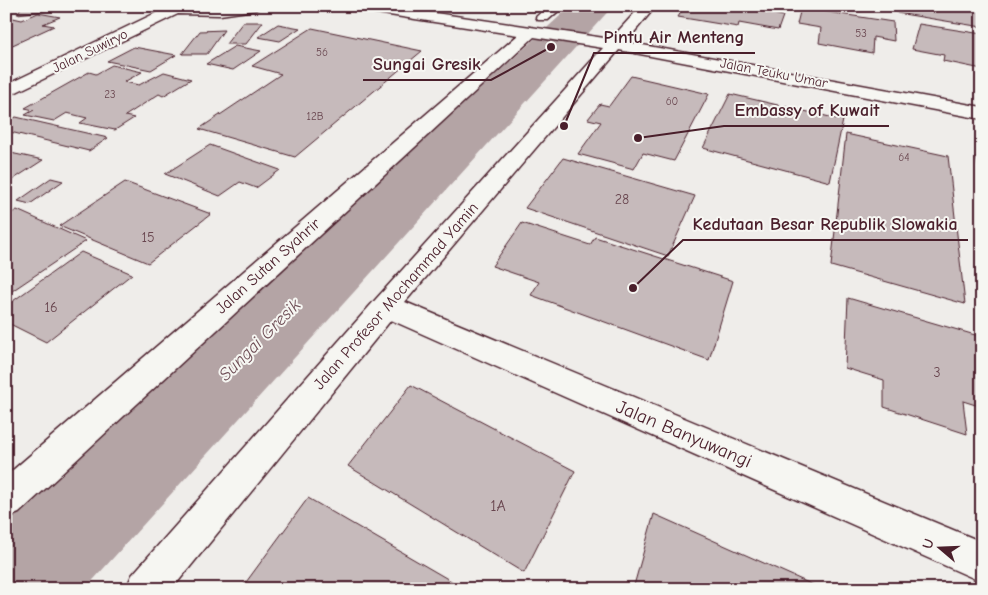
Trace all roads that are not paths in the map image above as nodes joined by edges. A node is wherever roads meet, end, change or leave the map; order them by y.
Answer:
1 (255, 6) edge
2 (357, 6) edge
3 (649, 6) edge
4 (168, 8) edge
5 (558, 13) edge
6 (536, 25) junction
7 (647, 33) dead end
8 (615, 34) junction
9 (6, 92) edge
10 (982, 113) edge
11 (386, 306) junction
12 (6, 500) edge
13 (982, 562) edge
14 (146, 589) edge

1 - 4 street
2 - 6 street, Jalan Teuku Umar
3 - 8 street, Jalan Profesor Mochammad Yamin
4 - 9 street, Jalan Suwiryo
5 - 6 street, Jalan Teuku Umar
6 - 8 street, Jalan Teuku Umar
6 - 12 street, Jalan Sutan Syahrir
7 - 8 street, Jalan Teuku Umar
8 - 10 street, Jalan Teuku Umar
8 - 11 street, Jalan Profesor Mochammad Yamin
11 - 13 street, Jalan Banyuwangi
11 - 14 street, Jalan Profesor Mochammad Yamin

